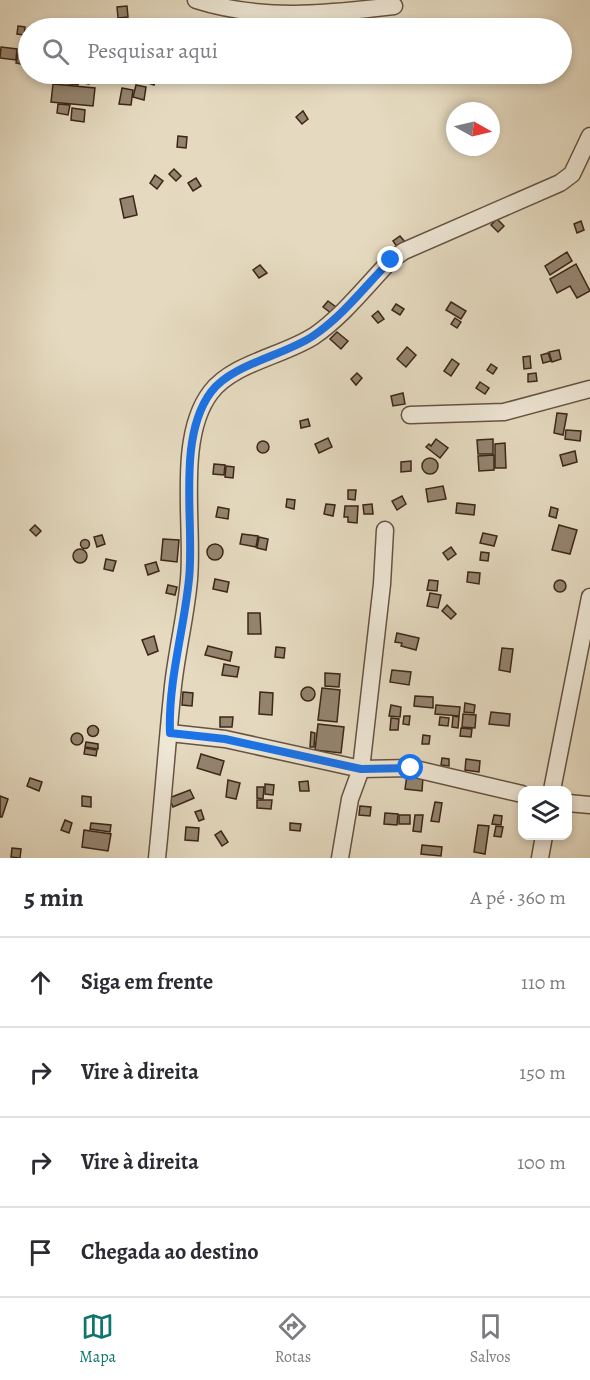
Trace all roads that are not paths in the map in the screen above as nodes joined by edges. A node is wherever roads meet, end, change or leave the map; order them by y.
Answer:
1 (196, 0) edge
2 (222, 4) edge
3 (394, 6) dead end
4 (590, 136) edge
5 (590, 389) edge
6 (410, 415) dead end
7 (385, 530) dead end
8 (590, 597) edge
9 (170, 733) junction
10 (361, 769) junction
11 (553, 786) edge
12 (518, 793) edge
13 (572, 803) edge
14 (590, 805) edge
15 (543, 840) edge
16 (157, 858) edge
17 (340, 858) edge
18 (540, 858) edge

1 - 2 street
2 - 3 street
4 - 9 street
5 - 6 street
7 - 10 street
8 - 11 street
9 - 10 street
9 - 16 street
10 - 12 street
10 - 17 street
13 - 14 street
15 - 18 street

